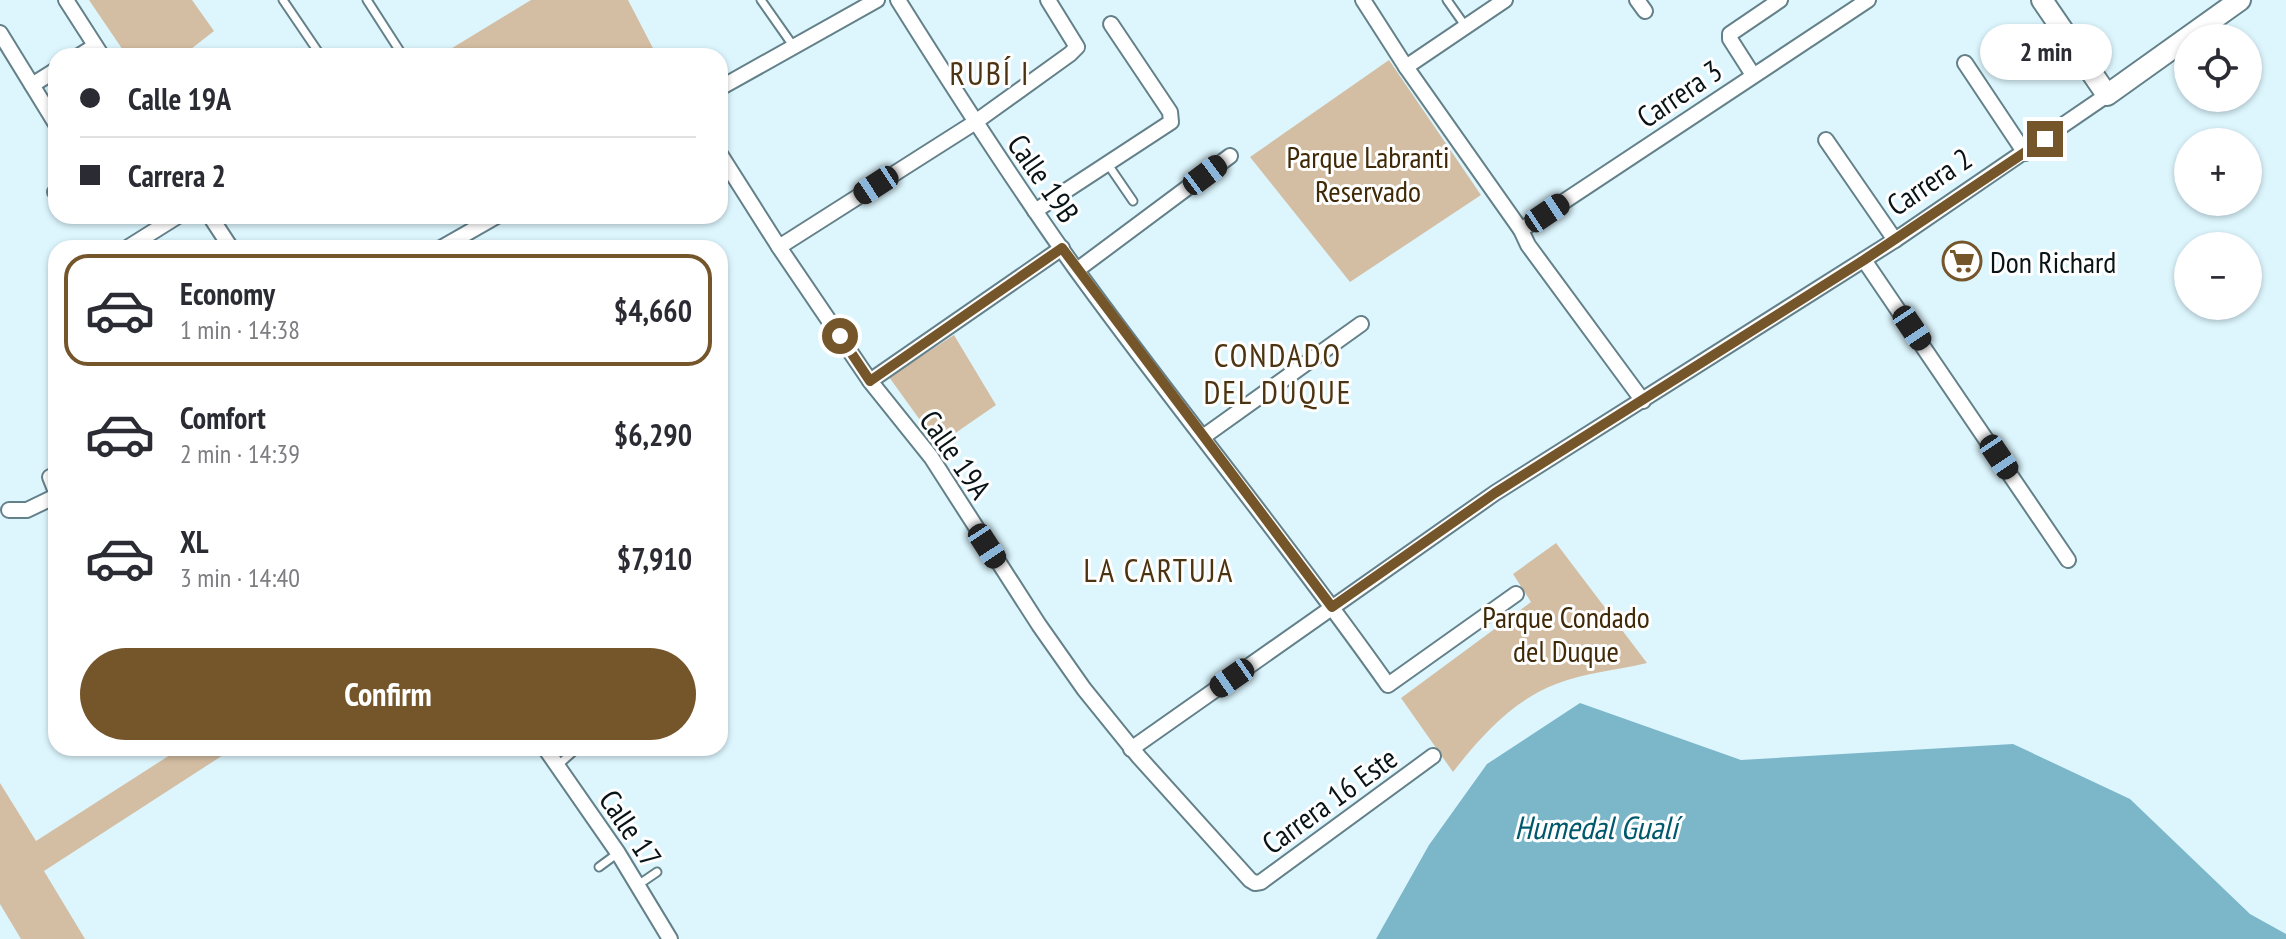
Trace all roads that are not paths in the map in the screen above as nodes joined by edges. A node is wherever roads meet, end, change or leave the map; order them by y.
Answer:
1 (66, 0) edge
2 (283, 0) edge
3 (367, 0) edge
4 (761, 0) edge
5 (877, 0) edge
6 (898, 0) edge
7 (1048, 0) edge
8 (1363, 0) edge
9 (1447, 0) edge
10 (1505, 0) edge
11 (1780, 0) edge
12 (1868, 0) edge
13 (2042, 0) edge
14 (2240, 0) edge
15 (1111, 24) dead end
16 (1466, 27) junction
17 (0, 33) edge
18 (794, 47) junction
19 (97, 48) edge
20 (316, 48) edge
21 (398, 48) edge
22 (1965, 63) dead end
23 (1406, 67) junction
24 (48, 75) edge
25 (1753, 75) junction
26 (728, 84) edge
27 (32, 85) junction
28 (2107, 95) junction
29 (48, 111) edge
30 (974, 123) junction
31 (1826, 140) dead end
32 (2025, 153) junction
33 (1230, 156) dead end
34 (1107, 163) junction
35 (728, 167) edge
36 (1133, 201) dead end
37 (1035, 211) junction
38 (165, 224) edge
39 (484, 224) edge
40 (1521, 230) junction
41 (140, 240) edge
42 (459, 240) edge
43 (1895, 240) junction
44 (779, 247) junction
45 (1062, 248) junction
46 (1864, 260) junction
47 (1077, 270) junction
48 (1361, 324) dead end
49 (870, 381) junction
50 (1643, 401) junction
51 (1203, 437) junction
52 (48, 498) edge
53 (9, 510) dead end
54 (2068, 560) dead end
55 (1516, 594) dead end
56 (1332, 607) junction
57 (1131, 749) junction
58 (550, 756) edge
59 (568, 756) edge
60 (1433, 756) dead end
61 (557, 766) junction
62 (618, 853) junction
63 (599, 867) dead end
64 (657, 872) dead end
65 (1255, 883) joint
66 (638, 885) junction
67 (670, 939) edge

1 - 19 street
2 - 20 lane
3 - 21 lane
4 - 18 lane
5 - 18 street
6 - 30 street, Calle 19B
7 - 30 street
8 - 23 street
9 - 16 lane
10 - 16 street
11 - 25 street, Carrera 3
12 - 25 street, Carrera 3
13 - 28 main road
14 - 28 main road, Carrera 2
15 - 34 street
16 - 23 street
17 - 27 street
18 - 26 street
22 - 32 street
23 - 40 street
24 - 27 street
25 - 40 street, Carrera 3
27 - 29 street
28 - 32 street, Carrera 2
30 - 37 street, Calle 19B
30 - 44 street
31 - 43 street
32 - 43 street, Carrera 2
33 - 47 street
34 - 36 lane
34 - 37 street
35 - 44 street, Calle 19A
37 - 45 street, Calle 19B
38 - 41 street
39 - 42 street
40 - 50 street
43 - 46 street, Carrera 2
44 - 49 street, Calle 19A
45 - 47 street, Calle 19B
45 - 49 street
46 - 50 street, Carrera 2
46 - 54 street
47 - 51 street, Calle 19B
48 - 51 street
49 - 57 street, Calle 19A
50 - 56 street, Carrera 2
51 - 56 street, Calle 19B
52 - 53 street
55 - 56 street, Calle 19B
56 - 57 street, Carrera 2
57 - 65 street, Calle 19A
58 - 61 street, Calle 17
59 - 61 lane
60 - 65 street, Carrera 16 Este
61 - 62 street, Calle 17
62 - 63 lane
62 - 66 street, Calle 17
64 - 66 lane
66 - 67 street, Calle 17

